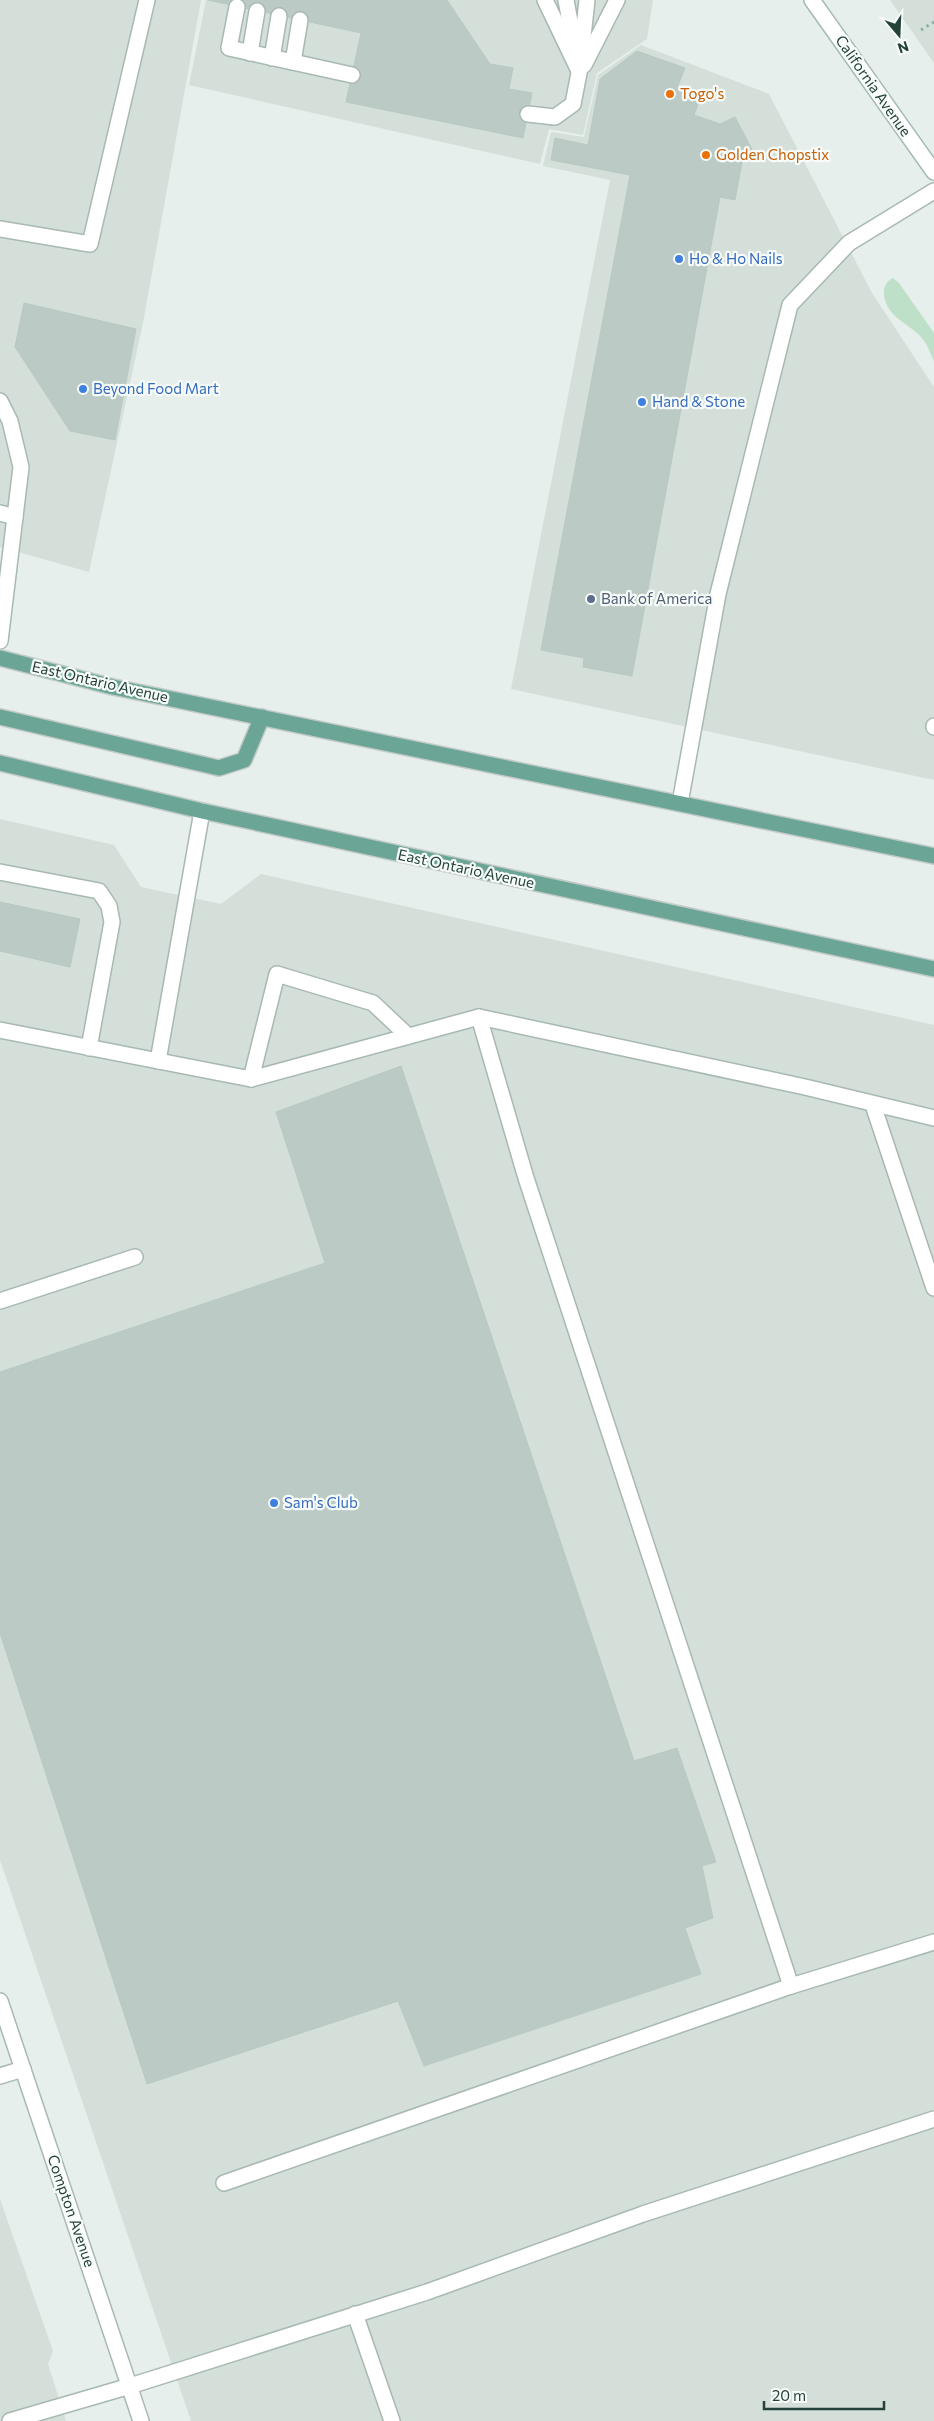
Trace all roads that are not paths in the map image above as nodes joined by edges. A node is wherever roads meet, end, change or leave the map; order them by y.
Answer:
1 (147, 0) edge
2 (545, 0) edge
3 (566, 0) edge
4 (587, 0) edge
5 (617, 0) edge
6 (812, 0) edge
7 (237, 7) dead end
8 (257, 11) dead end
9 (279, 16) dead end
10 (300, 20) dead end
11 (250, 53) junction
12 (272, 58) junction
13 (293, 62) junction
14 (580, 72) junction
15 (352, 75) dead end
16 (528, 114) dead end
17 (934, 172) edge
18 (934, 191) edge
19 (0, 229) edge
20 (0, 401) edge
21 (0, 513) edge
22 (15, 517) junction
23 (0, 641) edge
24 (0, 658) edge
25 (0, 717) edge
26 (262, 717) junction
27 (0, 763) edge
28 (680, 803) junction
29 (202, 811) junction
30 (934, 856) edge
31 (0, 872) edge
32 (934, 969) edge
33 (479, 1017) junction
34 (0, 1030) edge
35 (408, 1036) junction
36 (89, 1048) junction
37 (158, 1062) junction
38 (251, 1080) junction
39 (873, 1105) junction
40 (934, 1118) edge
41 (135, 1257) dead end
42 (934, 1288) edge
43 (0, 1301) edge
44 (934, 1942) edge
45 (791, 1986) junction
46 (0, 2001) edge
47 (23, 2069) junction
48 (0, 2076) edge
49 (934, 2119) edge
50 (224, 2183) dead end
51 (355, 2314) junction
52 (130, 2386) junction
53 (10, 2421) edge
54 (141, 2421) edge
55 (392, 2421) edge

1 - 19 street
2 - 14 street
3 - 14 street
4 - 14 street
5 - 14 street
6 - 17 street, California Avenue
7 - 11 street
8 - 11 street
9 - 12 street
10 - 13 street
11 - 12 street
12 - 13 street
13 - 15 street
14 - 16 street
18 - 28 street
20 - 22 street
21 - 22 street
22 - 23 street
24 - 26 main road, East Ontario Avenue
25 - 26 main road
26 - 28 main road, East Ontario Avenue
27 - 29 main road, East Ontario Avenue
28 - 30 main road, East Ontario Avenue
29 - 32 main road, East Ontario Avenue
29 - 37 street
31 - 36 street
33 - 35 street
33 - 39 street
33 - 45 street
34 - 36 street
35 - 38 street
35 - 38 street
36 - 37 street
37 - 38 street
39 - 40 street
39 - 42 street
41 - 43 street
44 - 45 street
45 - 50 street
46 - 47 street, Compton Avenue
47 - 48 street
47 - 52 street, Compton Avenue
49 - 51 street
51 - 52 street
51 - 55 street
52 - 53 street
52 - 54 street, Compton Avenue

